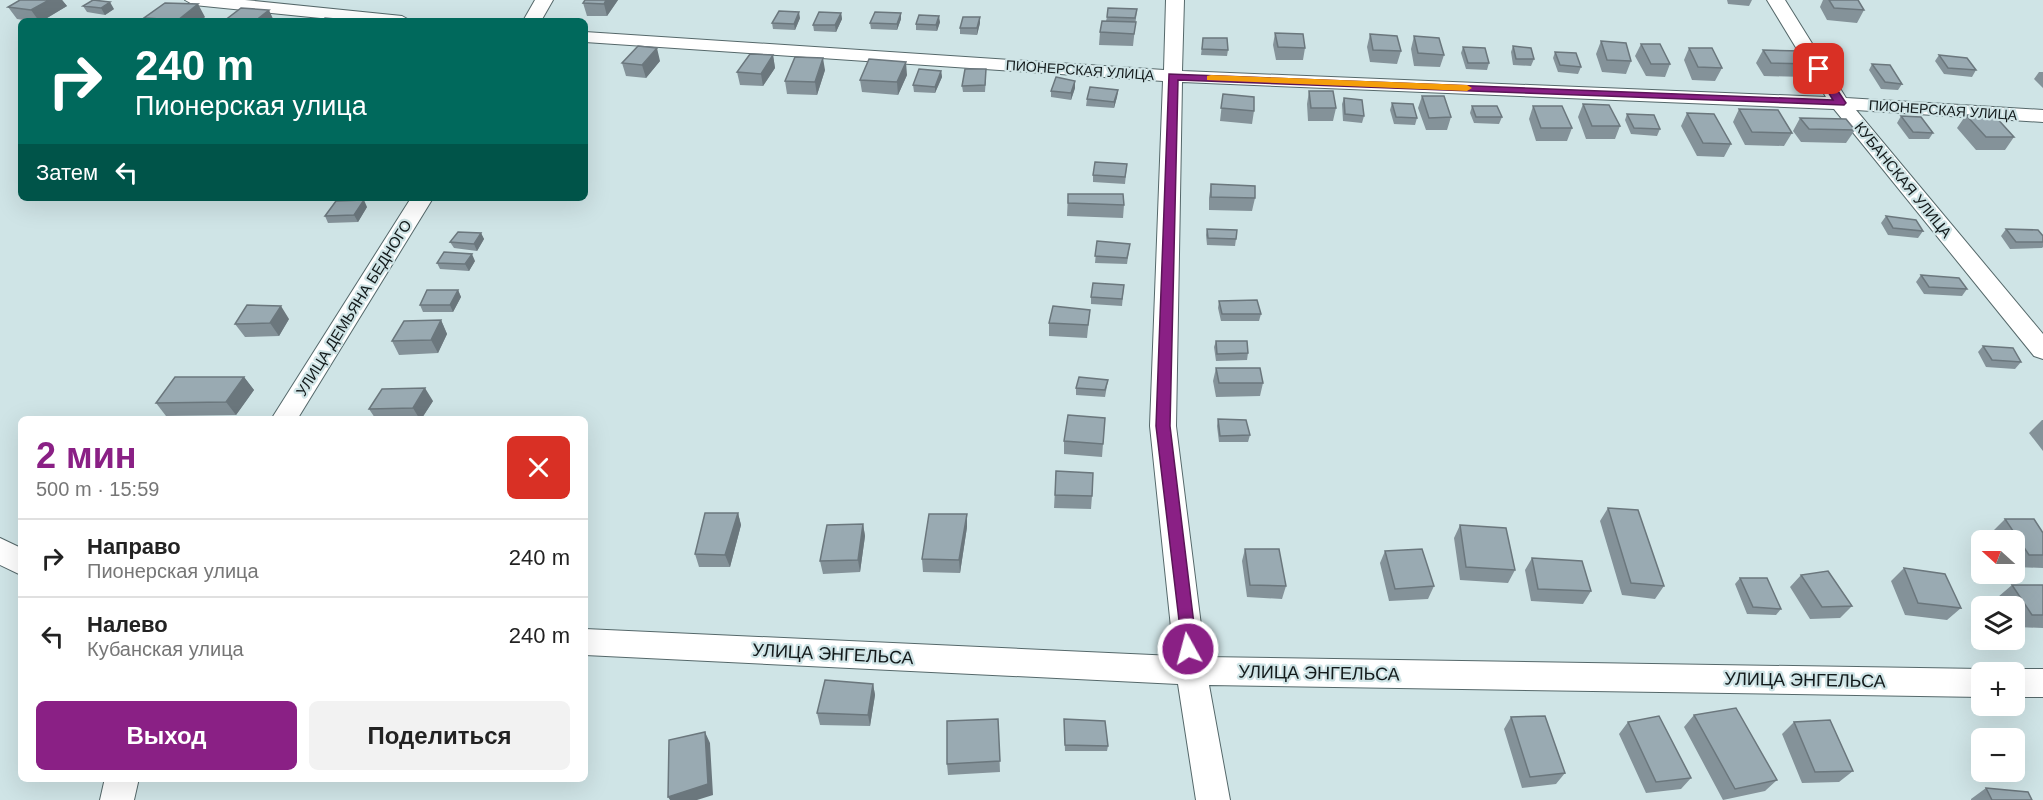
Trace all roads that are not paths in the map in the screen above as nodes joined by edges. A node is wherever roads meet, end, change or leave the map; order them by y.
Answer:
1 (195, 0) edge
2 (544, 0) edge
3 (1174, 0) edge
4 (1776, 0) edge
5 (372, 18) edge
6 (534, 18) edge
7 (588, 37) edge
8 (1173, 76) junction
9 (1840, 103) junction
10 (2043, 116) edge
11 (420, 201) edge
12 (2043, 350) edge
13 (286, 416) edge
14 (0, 550) edge
15 (18, 561) edge
16 (588, 642) edge
17 (1191, 672) junction
18 (1971, 683) edge
19 (2025, 683) edge
20 (2043, 683) edge
21 (121, 782) edge
22 (117, 800) edge
23 (1213, 800) edge

1 - 5 street
2 - 6 street
3 - 8 street
4 - 9 street, КУБАНСКАЯ УЛИЦА
7 - 8 street, ПИОНЕРСКАЯ УЛИЦА
8 - 9 street, ПИОНЕРСКАЯ УЛИЦА
8 - 17 street
9 - 10 street, ПИОНЕРСКАЯ УЛИЦА
9 - 12 street, КУБАНСКАЯ УЛИЦА
11 - 13 street, УЛИЦА ДЕМЬЯНА БЕДНОГО
14 - 15 street
16 - 17 street, УЛИЦА ЭНГЕЛЬСА
17 - 18 street, УЛИЦА ЭНГЕЛЬСА
17 - 23 street
19 - 20 street
21 - 22 street

